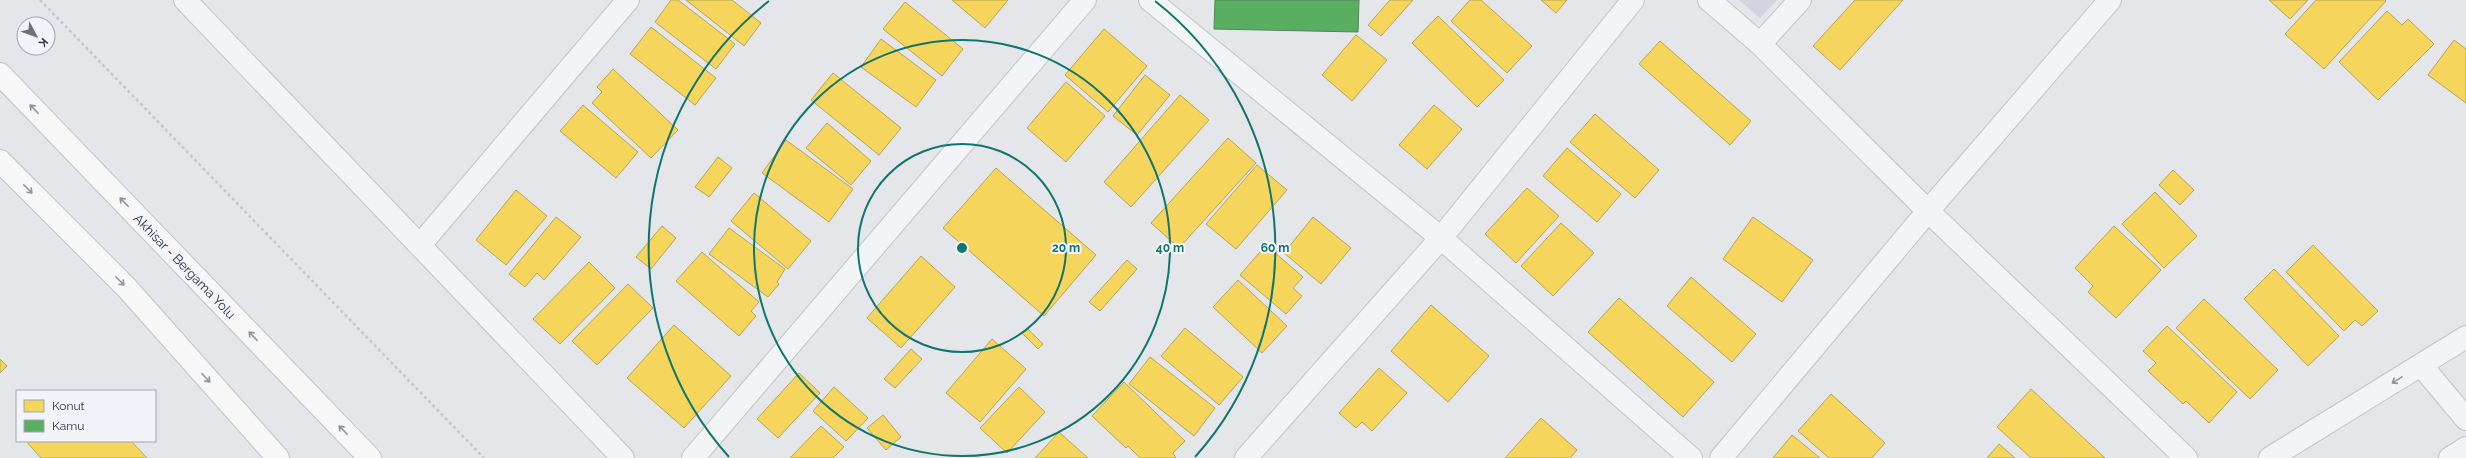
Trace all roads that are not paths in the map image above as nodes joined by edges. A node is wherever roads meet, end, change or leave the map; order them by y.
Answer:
1 (185, 0) edge
2 (628, 0) edge
3 (1085, 0) edge
4 (1150, 0) edge
5 (1634, 0) edge
6 (1709, 0) edge
7 (1800, 0) edge
8 (2110, 0) edge
9 (1760, 44) junction
10 (0, 74) edge
11 (0, 161) edge
12 (1928, 210) junction
13 (1440, 238) junction
14 (420, 245) junction
15 (2466, 337) edge
16 (2420, 365) junction
17 (2466, 419) edge
18 (2466, 448) edge
19 (278, 458) edge
20 (370, 458) edge
21 (623, 458) edge
22 (693, 458) edge
23 (1246, 458) edge
24 (1691, 458) edge
25 (1721, 458) edge
26 (2186, 458) edge
27 (2270, 458) edge
28 (2450, 458) edge

1 - 14 street
2 - 14 street
3 - 22 street
4 - 13 street
5 - 13 street
6 - 9 street
7 - 9 street
8 - 12 street
9 - 12 street
20 -> 10 main road, Akhisar - Bergama Yolu
11 -> 19 main road
12 - 25 street
12 - 26 street
13 - 23 street
13 - 24 street
14 - 21 street
15 - 16 street
16 - 17 street
16 -> 27 street
18 - 28 street

